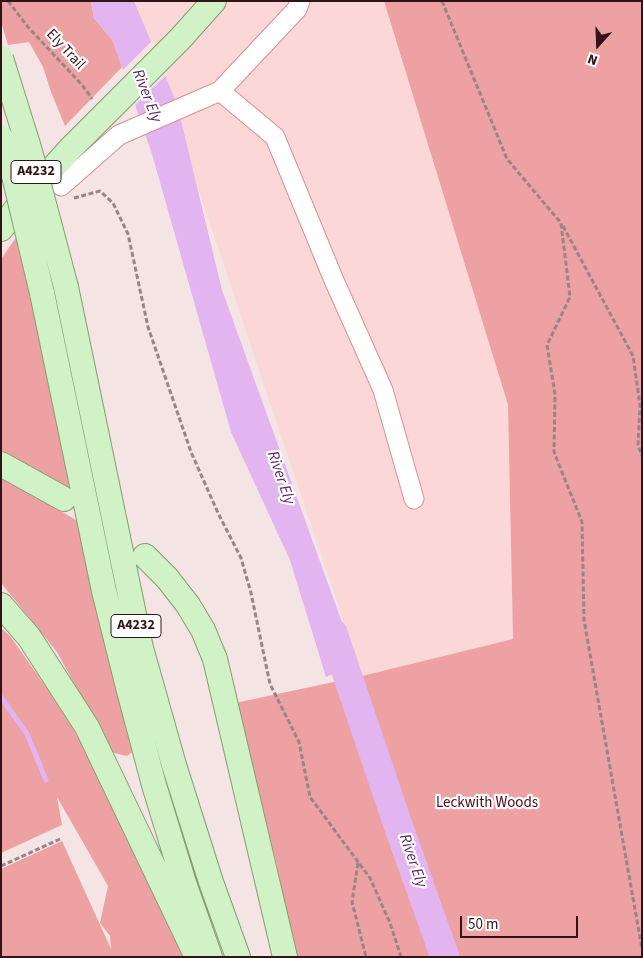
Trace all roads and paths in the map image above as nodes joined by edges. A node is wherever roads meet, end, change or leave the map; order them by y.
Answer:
1 (8, 1) edge
2 (214, 1) edge
3 (300, 1) edge
4 (442, 1) edge
5 (1, 58) edge
6 (220, 91) junction
7 (103, 116) junction
8 (1, 138) edge
9 (49, 182) junction
10 (1, 202) edge
11 (561, 223) junction
12 (1, 229) edge
13 (642, 456) edge
14 (1, 464) edge
15 (64, 499) dead end
16 (414, 499) dead end
17 (145, 556) dead end
18 (1, 605) edge
19 (60, 839) dead end
20 (358, 863) junction
21 (1, 866) edge
22 (642, 950) edge
23 (196, 957) edge
24 (210, 957) edge
25 (238, 957) edge
26 (285, 957) edge
27 (366, 957) edge
28 (401, 957) edge

1 - 7 path, Ely Trail
2 - 7 main road
3 - 6 street
4 - 11 path
5 - 25 main road, A4232, bridge
6 - 9 street
6 - 16 street
7 - 9 main road
8 - 24 main road, A4232, bridge
9 - 10 main road
9 - 12 main road
9 - 20 path
11 - 13 path
11 - 22 path
14 - 15 main road
17 - 26 main road
18 - 23 main road
19 - 21 path
20 - 27 path
20 - 28 path

